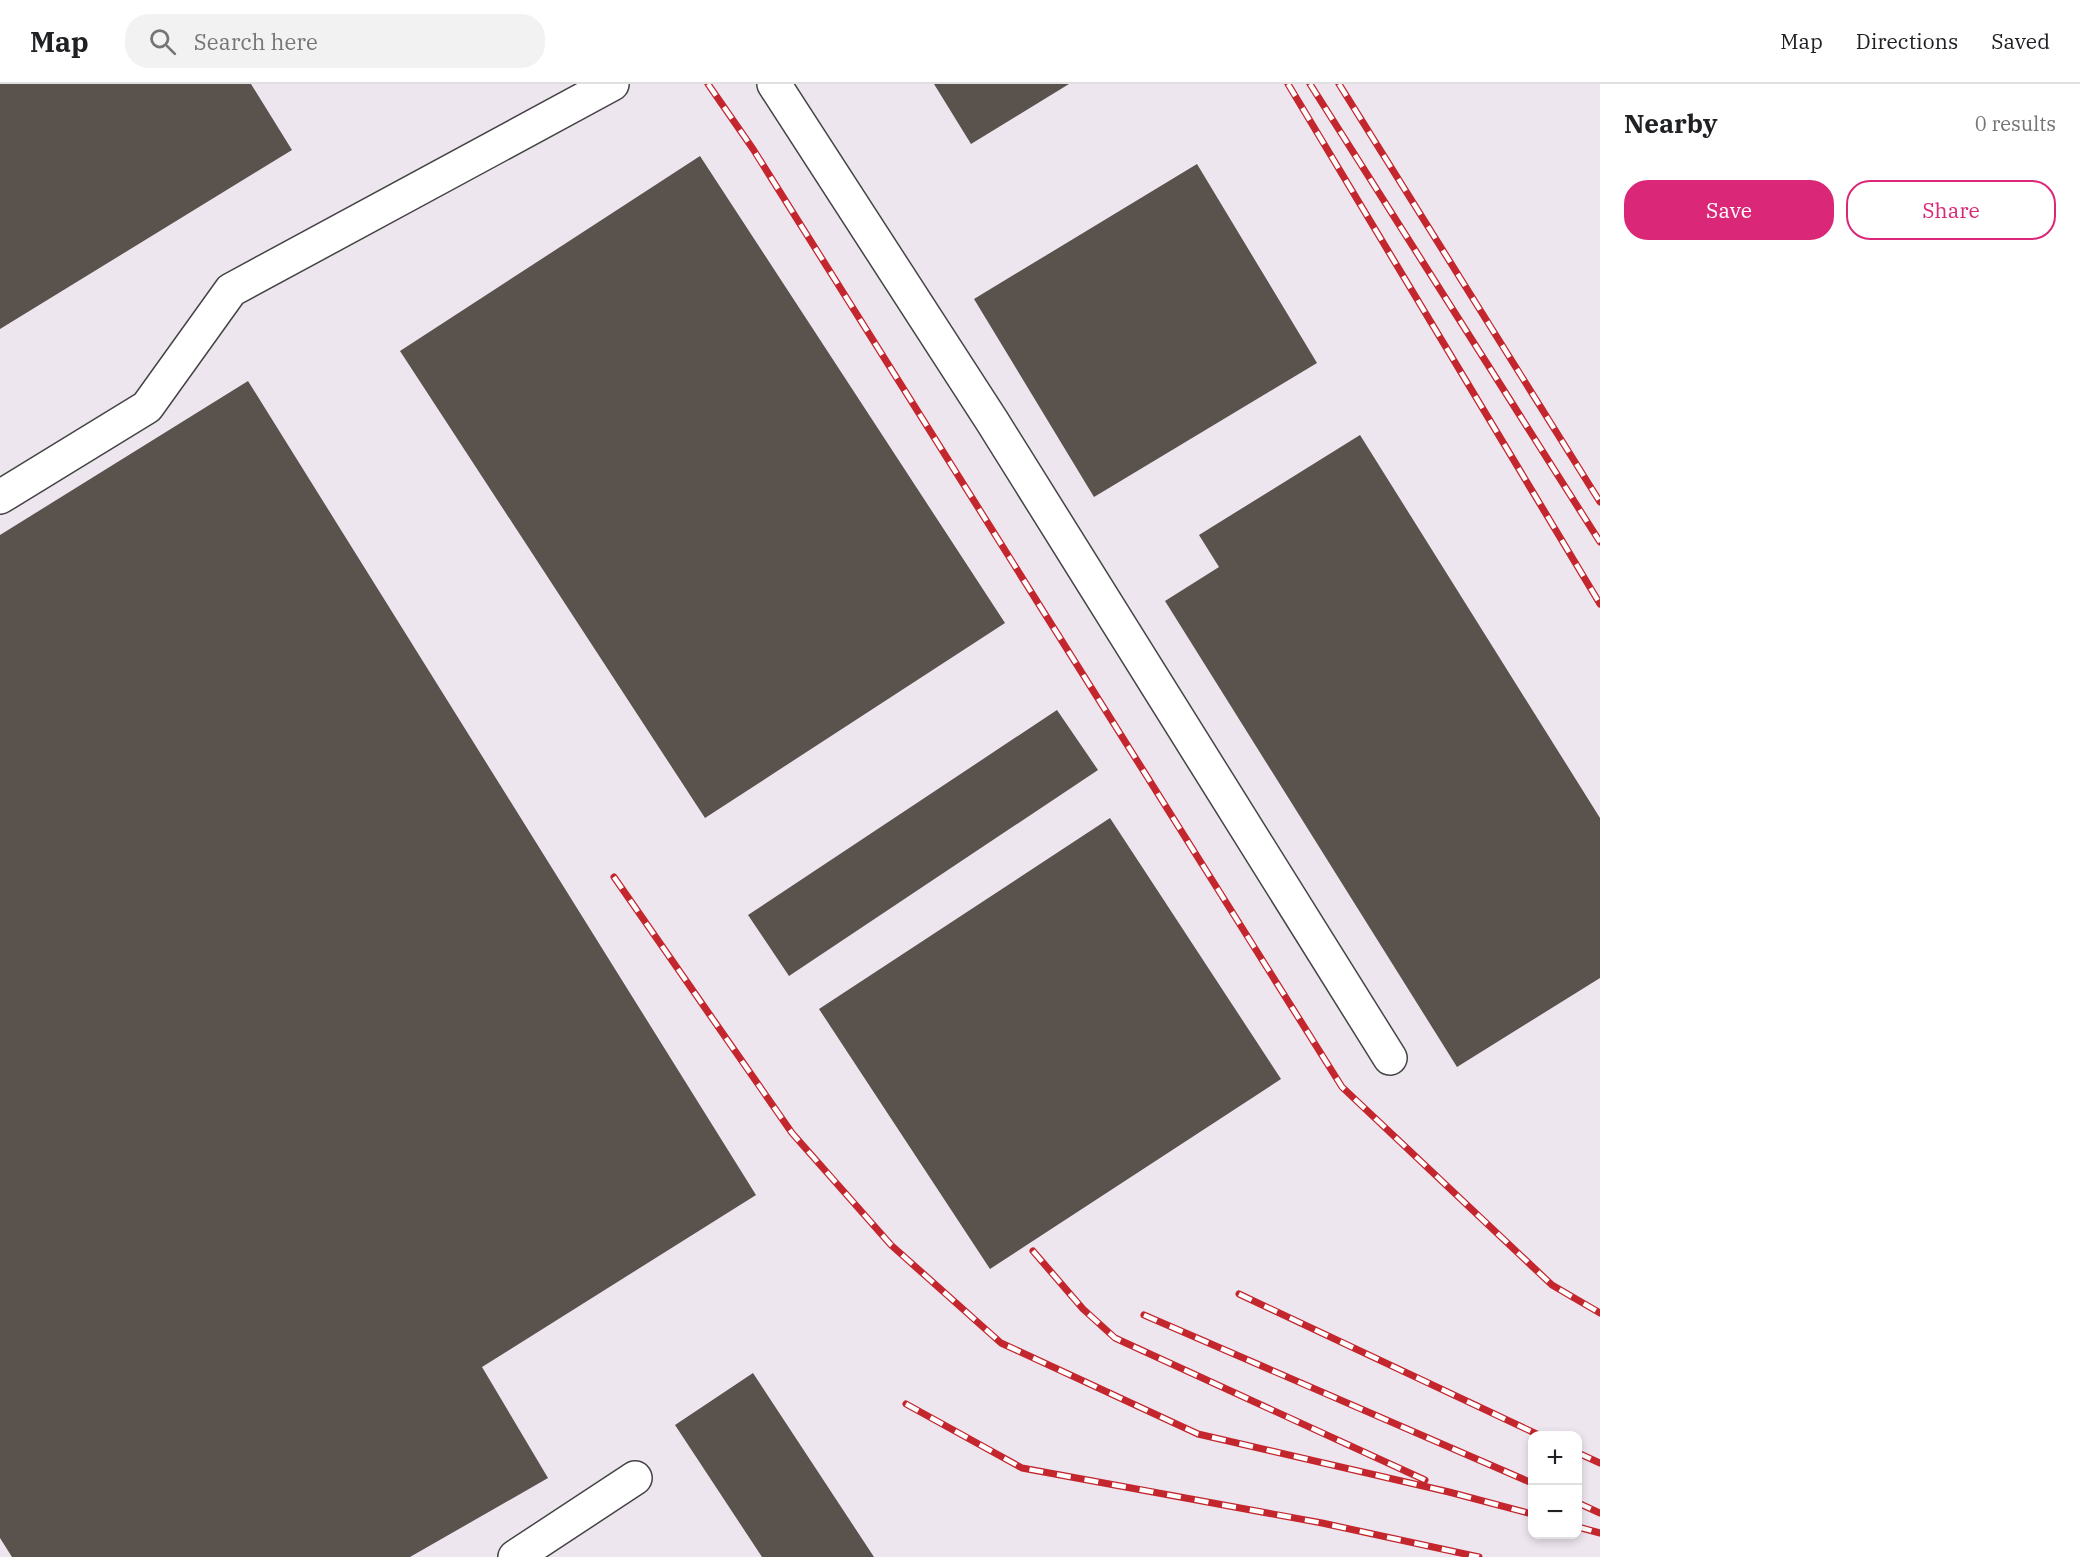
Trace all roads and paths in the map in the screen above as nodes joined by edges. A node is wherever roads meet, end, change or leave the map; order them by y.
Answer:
1 (612, 84) edge
2 (774, 84) edge
3 (0, 497) edge
4 (1390, 1058) dead end
5 (635, 1478) dead end
6 (515, 1557) edge

1 - 3 lane
2 - 4 lane
5 - 6 lane

